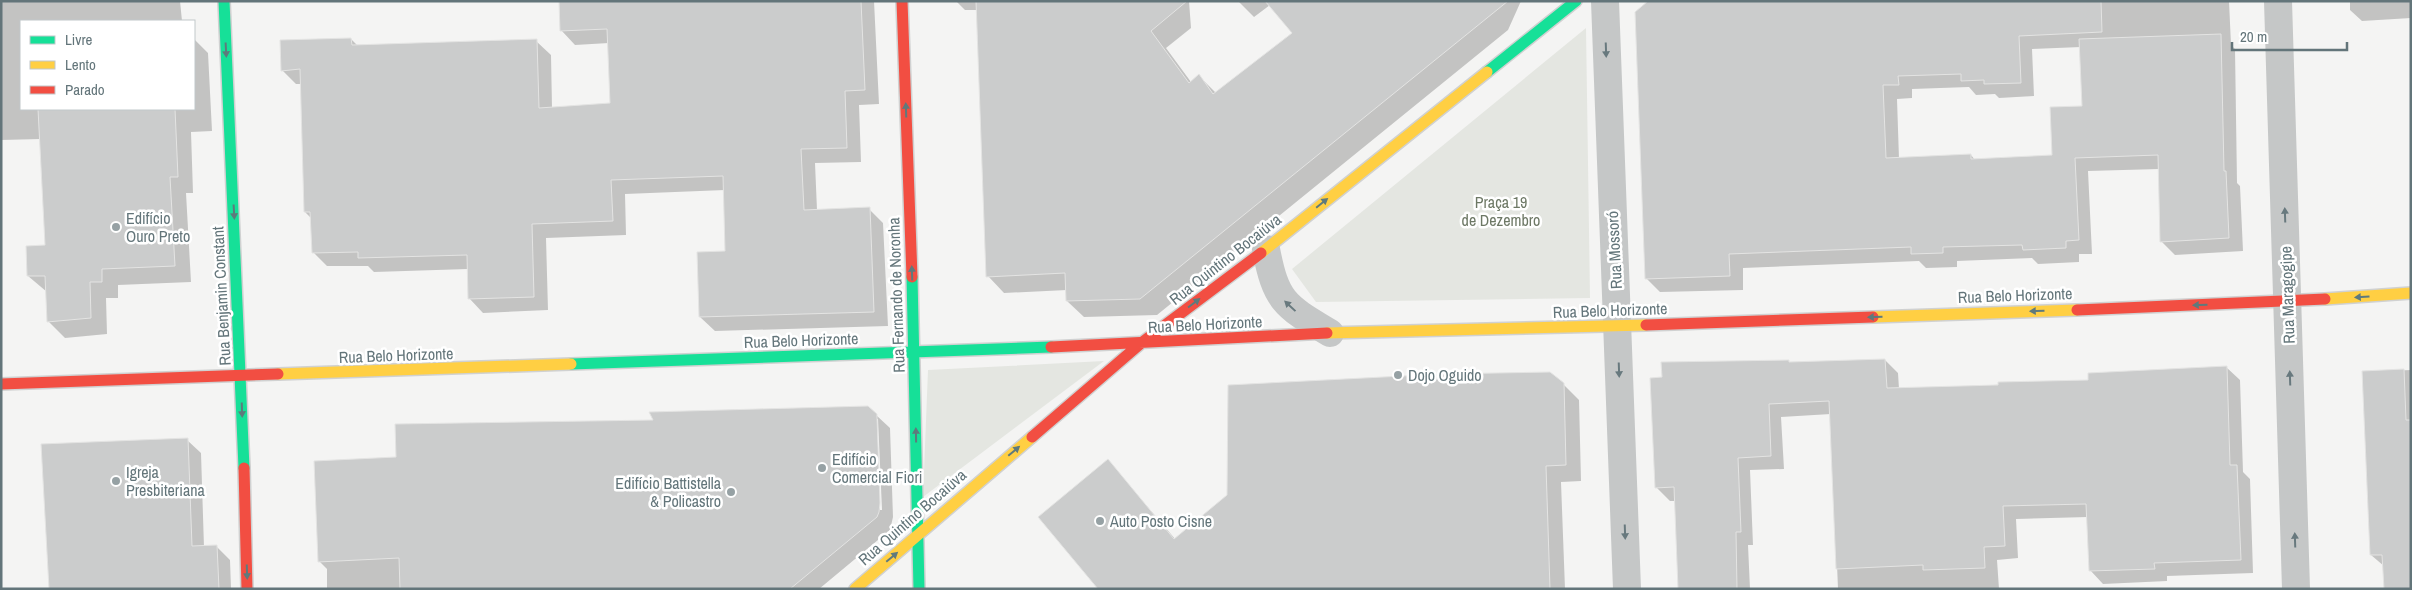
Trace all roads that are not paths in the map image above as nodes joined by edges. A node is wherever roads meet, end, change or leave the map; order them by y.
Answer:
1 (224, 1) edge
2 (902, 1) edge
3 (1576, 1) edge
4 (1605, 1) edge
5 (2278, 1) edge
6 (1266, 249) junction
7 (2411, 293) edge
8 (2288, 302) junction
9 (1617, 326) junction
10 (1330, 333) junction
11 (1140, 344) junction
12 (915, 352) junction
13 (241, 377) junction
14 (1, 384) edge
15 (917, 536) junction
16 (247, 589) edge
17 (855, 589) edge
18 (919, 589) edge
19 (1627, 589) edge
20 (2296, 589) edge

1 -> 13 street, Rua Benjamin Constant
12 -> 2 street, Rua Fernando de Noronha
6 -> 3 street, Rua Quintino Bocaiúva
4 -> 9 street, Rua Mossoró
8 -> 5 street, Rua Maragogipe
10 -> 6 street
11 -> 6 street, Rua Quintino Bocaiúva
7 -> 8 street, Rua Belo Horizonte
8 -> 9 street, Rua Belo Horizonte
20 -> 8 street, Rua Maragogipe
9 - 10 street, Rua Belo Horizonte
9 -> 19 street, Rua Mossoró
10 - 11 street, Rua Belo Horizonte
11 - 12 street, Rua Belo Horizonte
15 -> 11 street, Rua Quintino Bocaiúva
12 - 13 street, Rua Belo Horizonte
15 -> 12 street, Rua Fernando de Noronha
13 - 14 street, Rua Belo Horizonte
13 -> 16 street, Rua Benjamin Constant
17 -> 15 street, Rua Quintino Bocaiúva
15 - 18 street, Rua Fernando de Noronha

